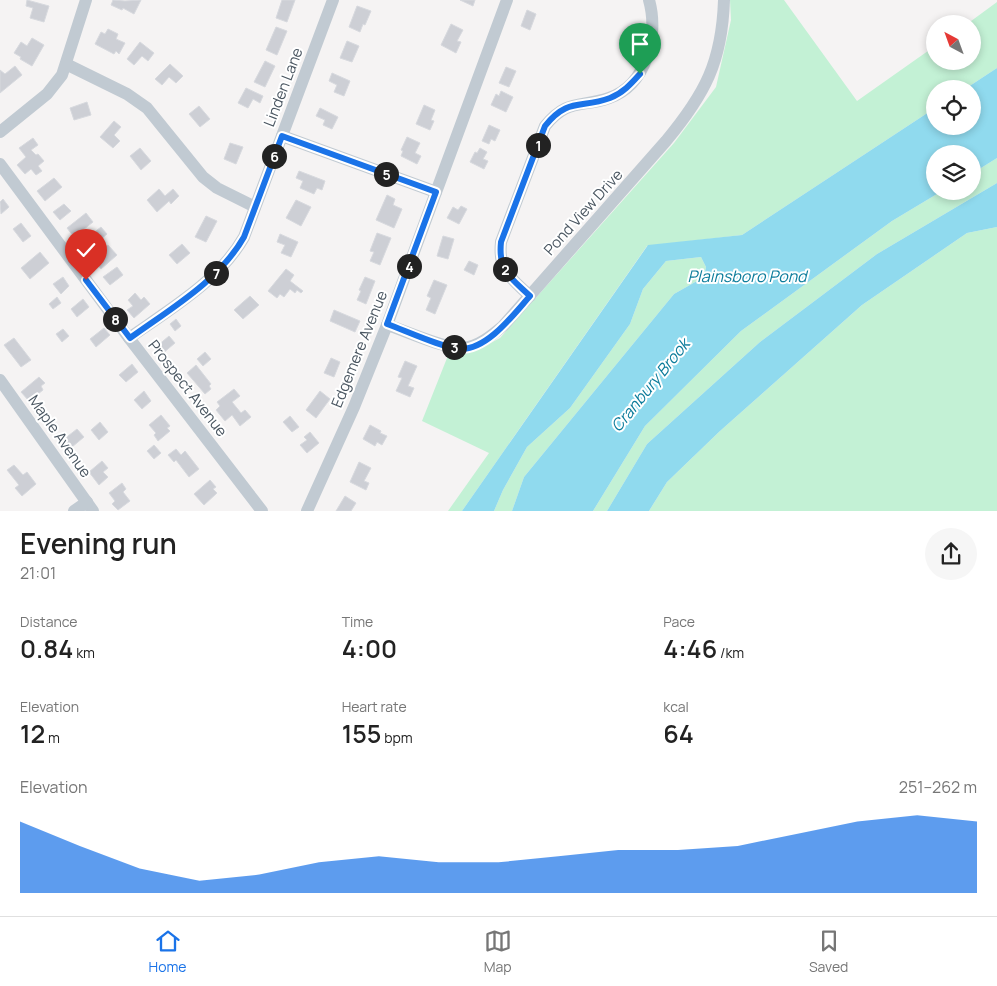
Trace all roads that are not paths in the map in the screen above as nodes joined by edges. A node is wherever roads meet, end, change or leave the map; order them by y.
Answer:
1 (86, 0) edge
2 (333, 0) edge
3 (507, 0) edge
4 (649, 0) edge
5 (724, 0) edge
6 (66, 64) junction
7 (0, 132) edge
8 (282, 136) junction
9 (0, 164) edge
10 (436, 192) junction
11 (255, 207) junction
12 (530, 296) junction
13 (387, 324) junction
14 (130, 338) junction
15 (0, 380) edge
16 (90, 507) edge
17 (74, 511) edge
18 (262, 511) edge
19 (307, 511) edge

1 - 6 street
2 - 8 street, Linden Lane
3 - 10 street, Edgemere Avenue
4 - 12 street
5 - 12 street, Pond View Drive
6 - 7 street
6 - 11 street
8 - 10 street
8 - 11 street, Linden Lane
9 - 14 street, Prospect Avenue
10 - 13 street, Edgemere Avenue
11 - 14 street, Linden Lane
12 - 13 street, Pond View Drive
13 - 19 street, Edgemere Avenue
14 - 18 street, Prospect Avenue
15 - 16 street, Maple Avenue
16 - 17 street

